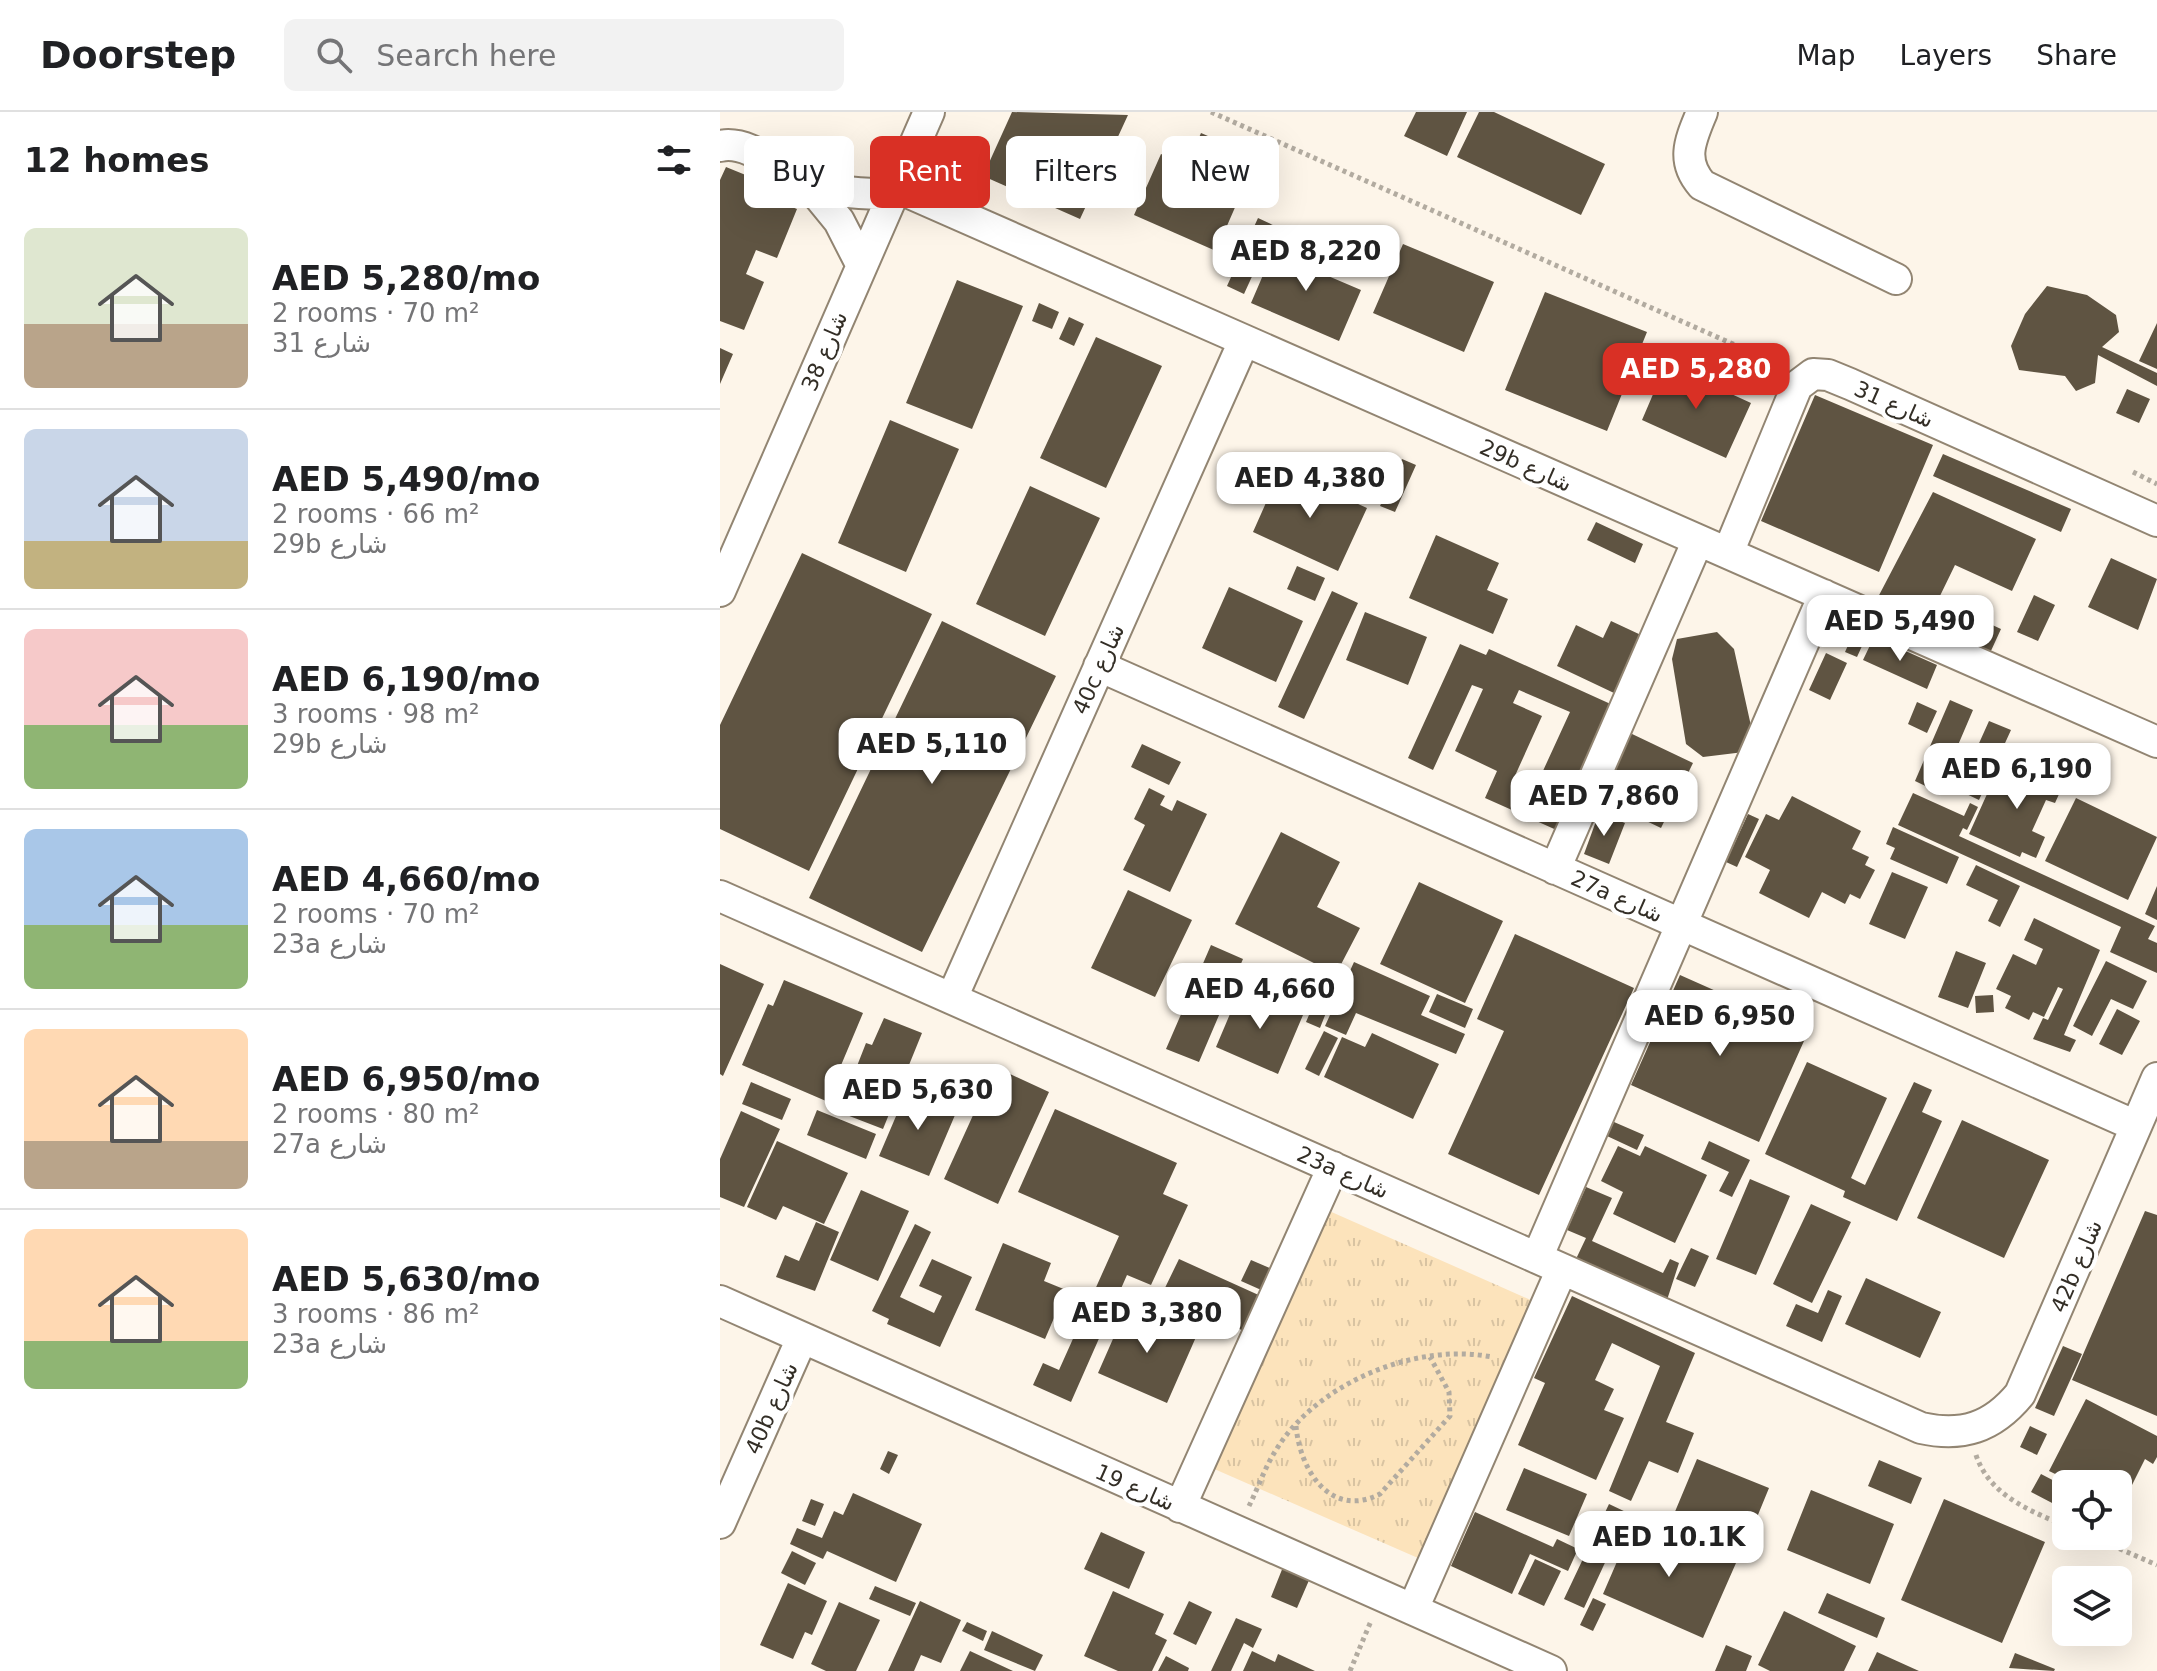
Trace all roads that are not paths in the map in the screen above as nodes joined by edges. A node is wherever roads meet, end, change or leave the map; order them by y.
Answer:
1 (929, 112) edge
2 (1702, 112) edge
3 (918, 136) edge
4 (720, 146) edge
5 (744, 149) edge
6 (828, 208) edge
7 (886, 208) edge
8 (934, 208) edge
9 (861, 264) junction
10 (1896, 279) dead end
11 (1244, 341) junction
12 (2157, 521) edge
13 (1698, 540) junction
14 (1728, 553) junction
15 (720, 591) edge
16 (1824, 595) junction
17 (1099, 666) junction
18 (2157, 742) edge
19 (1555, 869) junction
20 (720, 896) edge
21 (1681, 925) junction
22 (952, 998) junction
23 (2157, 1078) edge
24 (2136, 1126) junction
25 (1333, 1167) junction
26 (1550, 1263) junction
27 (720, 1301) edge
28 (802, 1338) junction
29 (1969, 1432) joint
30 (1180, 1507) junction
31 (720, 1523) edge
32 (1413, 1609) junction
33 (1551, 1671) edge

1 - 3 street, شارع 38
2 - 10 street
4 - 5 street
6 - 9 street
7 - 9 street, شارع 38
8 - 11 street, 29b شارع
9 - 15 street, شارع 38
11 - 13 street, 29b شارع
11 - 17 street, 40c شارع
12 - 14 street, شارع 31
13 - 14 street, 29b شارع
13 - 19 street
14 - 16 street, 29b شارع
16 - 18 street, 29b شارع
16 - 21 street
17 - 19 street, 27a شارع
17 - 22 street, 40c شارع
19 - 21 street, 27a شارع
20 - 22 street, 23a شارع
21 - 24 street, 27a شارع
21 - 26 street
22 - 25 street, 23a شارع
23 - 24 street, 42b شارع
24 - 29 street, 42b شارع
25 - 26 street, 23a شارع
25 - 30 street
26 - 29 street, 23a شارع
26 - 32 street
27 - 28 street, شارع 19
28 - 30 street, شارع 19
28 - 31 street, 40b شارع
30 - 32 street, شارع 19
32 - 33 street, شارع 19

